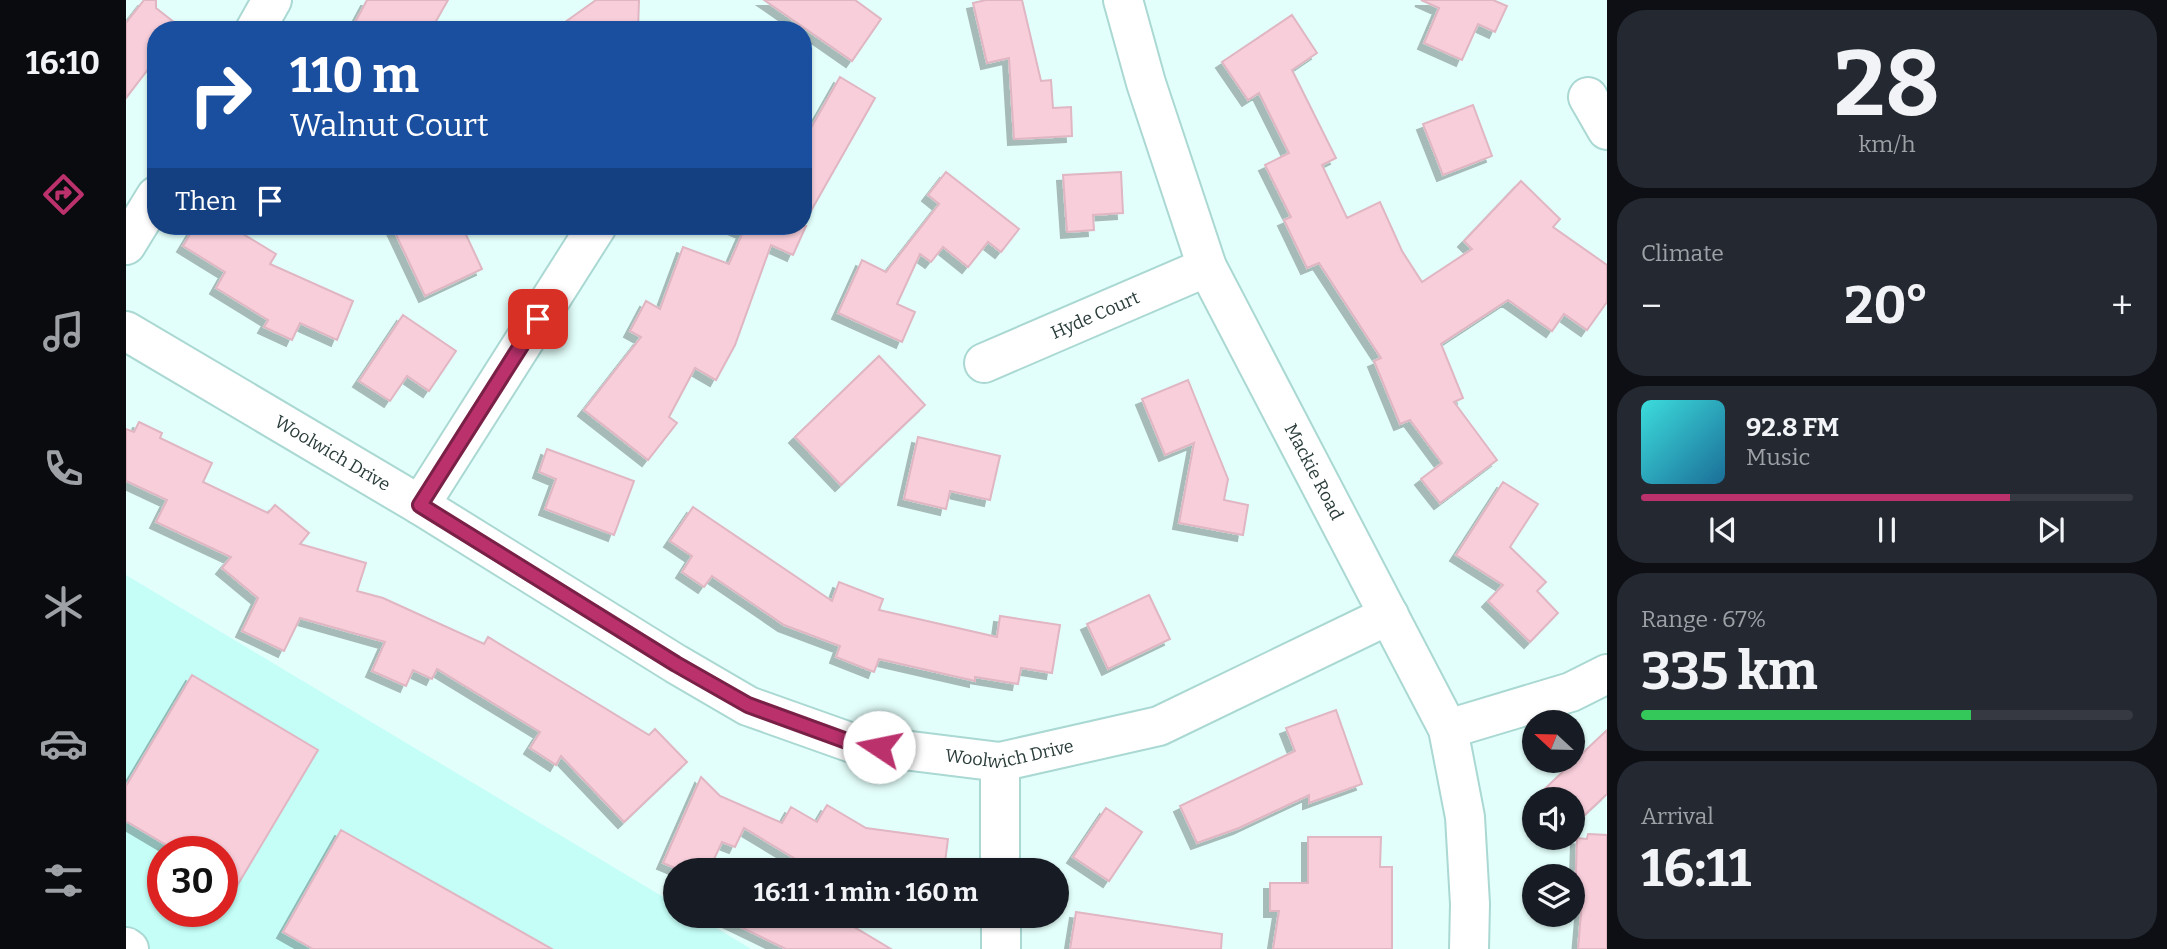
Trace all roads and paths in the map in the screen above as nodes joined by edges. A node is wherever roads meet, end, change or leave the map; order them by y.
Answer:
1 (272, 0) edge
2 (1123, 0) edge
3 (259, 21) edge
4 (1588, 97) dead end
5 (1607, 130) edge
6 (147, 210) edge
7 (591, 235) edge
8 (126, 246) edge
9 (1207, 267) junction
10 (126, 331) edge
11 (984, 363) dead end
12 (420, 505) junction
13 (1389, 615) junction
14 (1607, 674) edge
15 (1448, 729) junction
16 (1000, 762) junction
17 (1000, 858) edge
18 (1000, 928) edge
19 (1001, 949) edge
20 (1469, 949) edge

1 - 3 street
2 - 9 street, Mackie Road
4 - 5 street
6 - 8 street
7 - 12 street
9 - 11 street, Hyde Court
9 - 13 street, Mackie Road
10 - 12 street, Woolwich Drive
12 - 16 street, Woolwich Drive
13 - 15 street, Mackie Road
13 - 16 street, Woolwich Drive
14 - 15 street
15 - 20 street, Mackie Road
16 - 17 street
18 - 19 street

